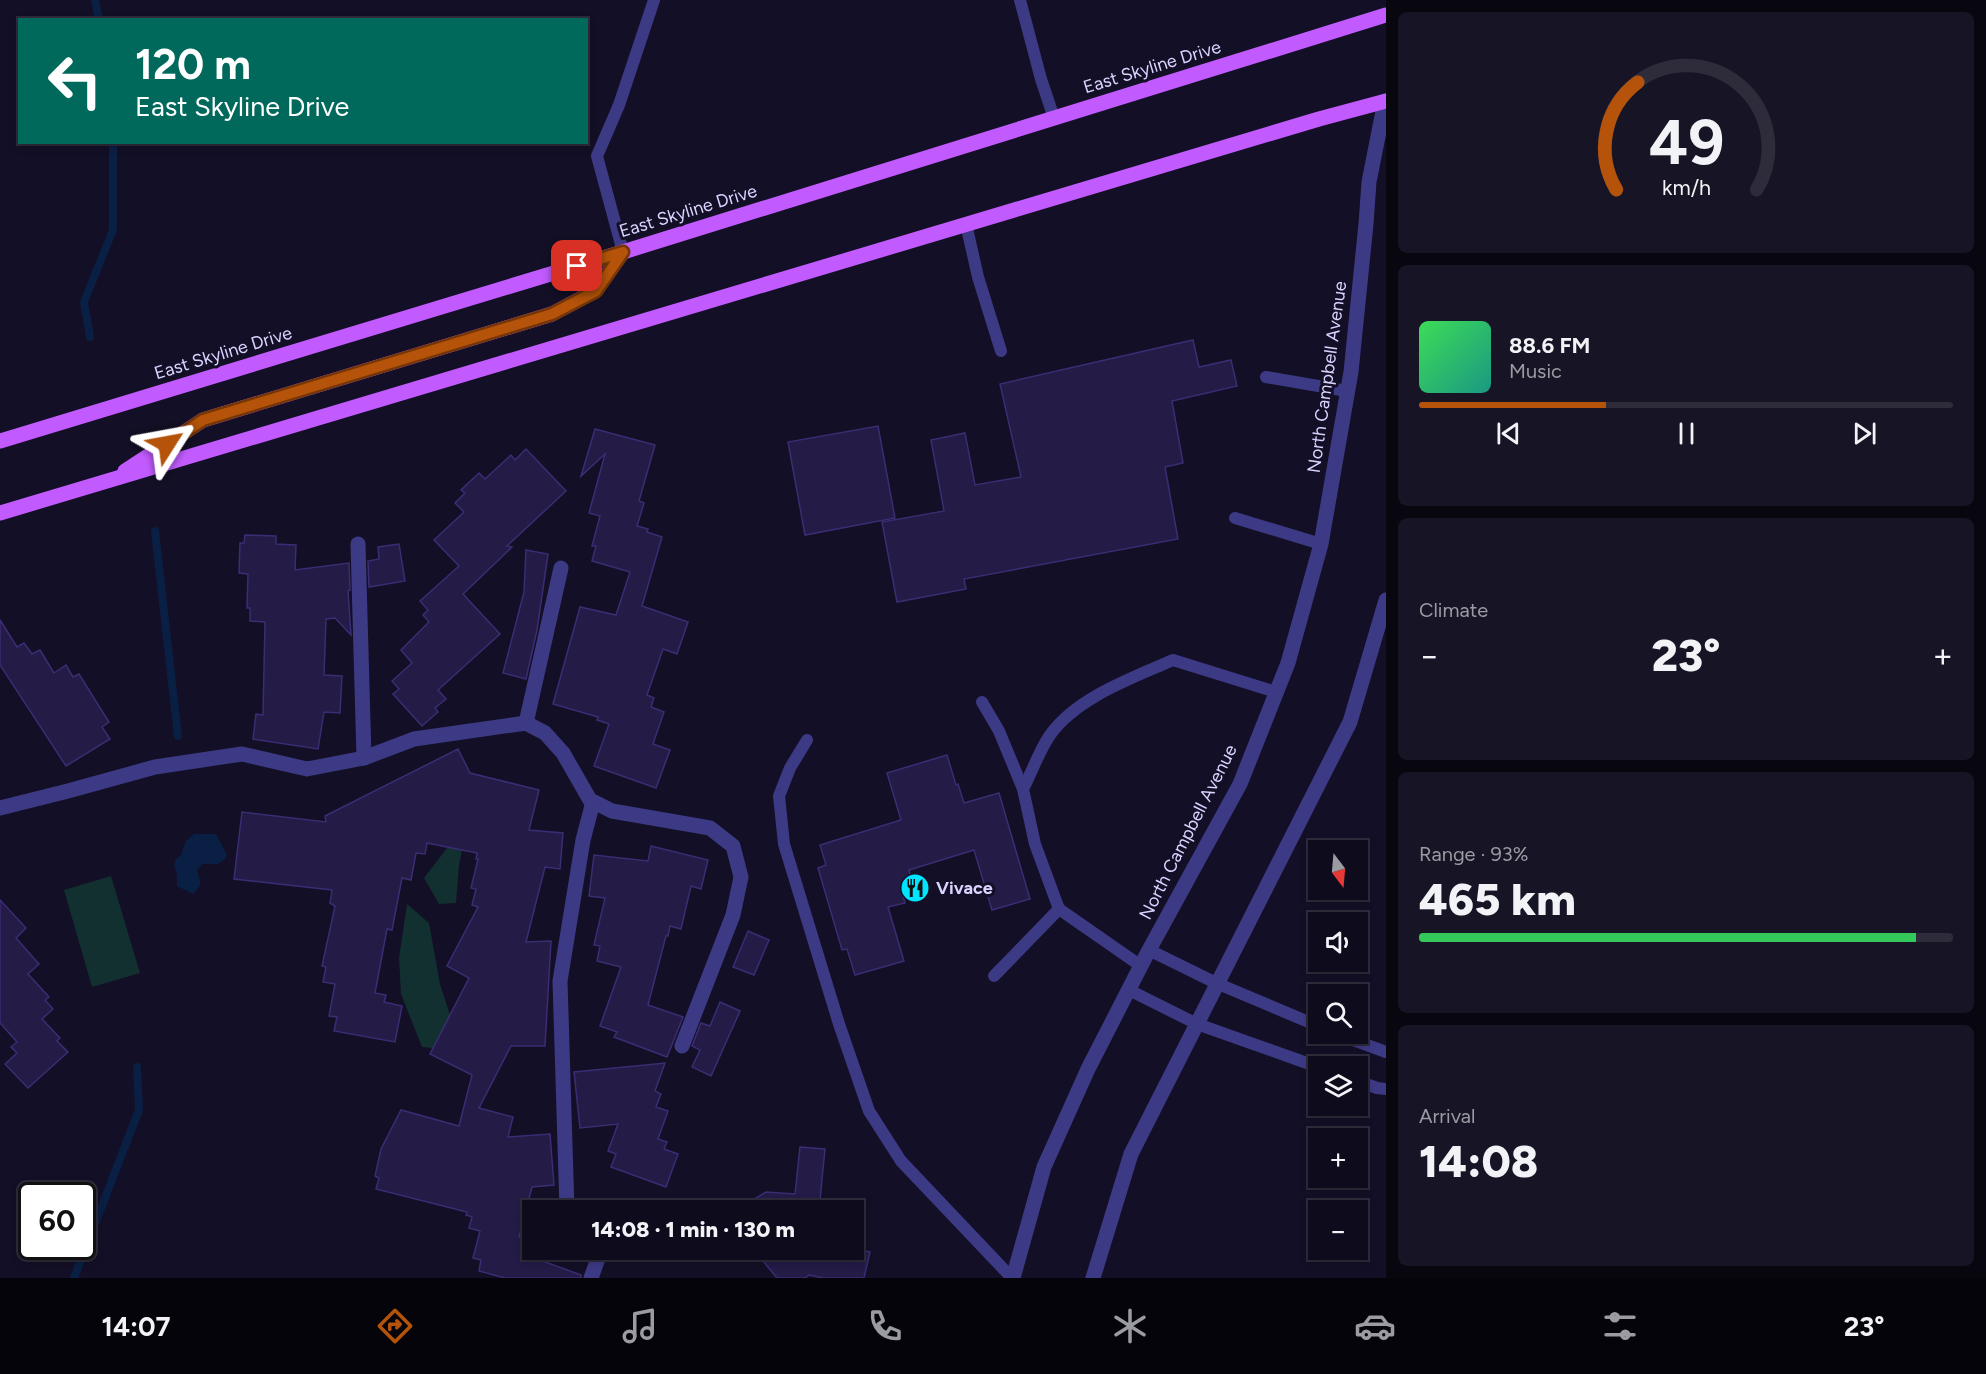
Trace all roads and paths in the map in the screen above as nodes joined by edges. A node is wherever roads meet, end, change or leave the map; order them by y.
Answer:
1 (654, 0) edge
2 (1020, 0) edge
3 (1386, 15) edge
4 (1385, 101) edge
5 (1054, 118) junction
6 (966, 224) junction
7 (623, 252) junction
8 (1001, 351) dead end
9 (1266, 377) dead end
10 (1347, 391) junction
11 (0, 441) edge
12 (113, 480) junction
13 (0, 513) edge
14 (1235, 518) dead end
15 (358, 544) dead end
16 (1321, 544) junction
17 (561, 568) dead end
18 (1386, 600) edge
19 (1276, 692) junction
20 (982, 702) dead end
21 (526, 723) junction
22 (807, 740) dead end
23 (364, 758) junction
24 (1023, 789) junction
25 (593, 802) junction
26 (0, 808) edge
27 (1059, 909) junction
28 (1149, 950) junction
29 (1141, 966) junction
30 (994, 976) dead end
31 (1216, 983) junction
32 (1129, 990) junction
33 (1308, 1022) edge
34 (1197, 1023) junction
35 (1363, 1044) edge
36 (682, 1046) dead end
37 (1386, 1053) edge
38 (1308, 1063) edge
39 (1368, 1084) edge
40 (1386, 1089) edge
41 (567, 1200) edge
42 (597, 1260) edge
43 (591, 1278) edge
44 (1012, 1278) edge
45 (1093, 1278) edge

1 - 7 lane
2 - 5 lane
3 - 5 main road, East Skyline Drive
4 - 6 main road
4 - 10 street, North Campbell Avenue
5 - 7 main road, East Skyline Drive
6 - 8 lane
6 - 12 main road
7 - 11 main road, East Skyline Drive
7 - 12 main road
9 - 10 lane
10 - 16 street, North Campbell Avenue
12 - 13 main road
14 - 16 lane
15 - 23 street
16 - 19 street, North Campbell Avenue
17 - 21 street
18 - 31 street
19 - 24 lane
19 - 28 street, North Campbell Avenue
20 - 24 lane
21 - 23 street
21 - 25 street
22 - 44 lane
23 - 26 street
24 - 27 lane
25 - 36 street
25 - 41 street
27 - 29 lane
27 - 30 lane
28 - 29 street, North Campbell Avenue
28 - 31 lane
29 - 32 street, North Campbell Avenue
31 - 33 lane
31 - 34 street
32 - 34 lane
32 - 44 street, North Campbell Avenue
34 - 38 lane
34 - 45 street
35 - 37 lane
39 - 40 lane
42 - 43 street

